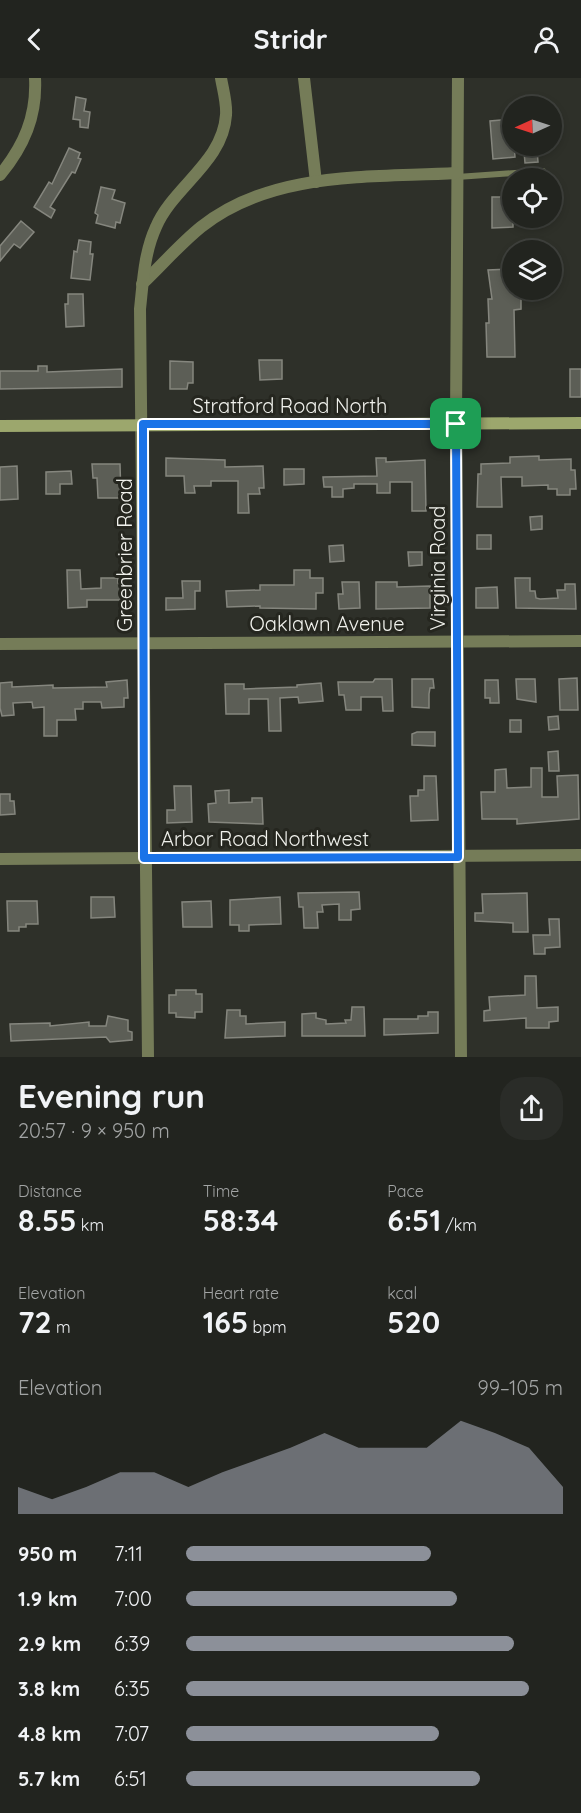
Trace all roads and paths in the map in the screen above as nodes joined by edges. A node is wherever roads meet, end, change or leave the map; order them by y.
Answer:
1 (34, 78) edge
2 (221, 78) edge
3 (304, 78) edge
4 (458, 78) edge
5 (502, 173) edge
6 (0, 175) edge
7 (457, 175) junction
8 (316, 182) junction
9 (142, 284) junction
10 (581, 423) edge
11 (143, 424) junction
12 (456, 424) junction
13 (0, 426) edge
14 (581, 641) edge
15 (144, 642) junction
16 (457, 642) junction
17 (0, 644) edge
18 (581, 855) edge
19 (458, 857) junction
20 (144, 858) junction
21 (0, 860) edge
22 (148, 1057) edge
23 (460, 1057) edge

1 - 6 street
2 - 9 street, Greenbrier Road
3 - 8 street
4 - 7 street, Virginia Road
5 - 7 lane
7 - 8 street
7 - 12 street, Virginia Road
8 - 9 street
9 - 11 street, Greenbrier Road
10 - 12 main road, Stratford Road North
11 - 12 main road, Stratford Road North
11 - 13 main road, Stratford Road North
11 - 15 street, Greenbrier Road
12 - 16 street, Virginia Road
14 - 16 street, Oaklawn Avenue
15 - 16 street, Oaklawn Avenue
15 - 17 street, Oaklawn Avenue
15 - 20 street, Greenbrier Road
16 - 19 street, Virginia Road
18 - 19 street, Arbor Road Northwest
19 - 20 street, Arbor Road Northwest
19 - 23 street, Virginia Road
20 - 21 street, Arbor Road Northwest
20 - 22 street, Greenbrier Road

